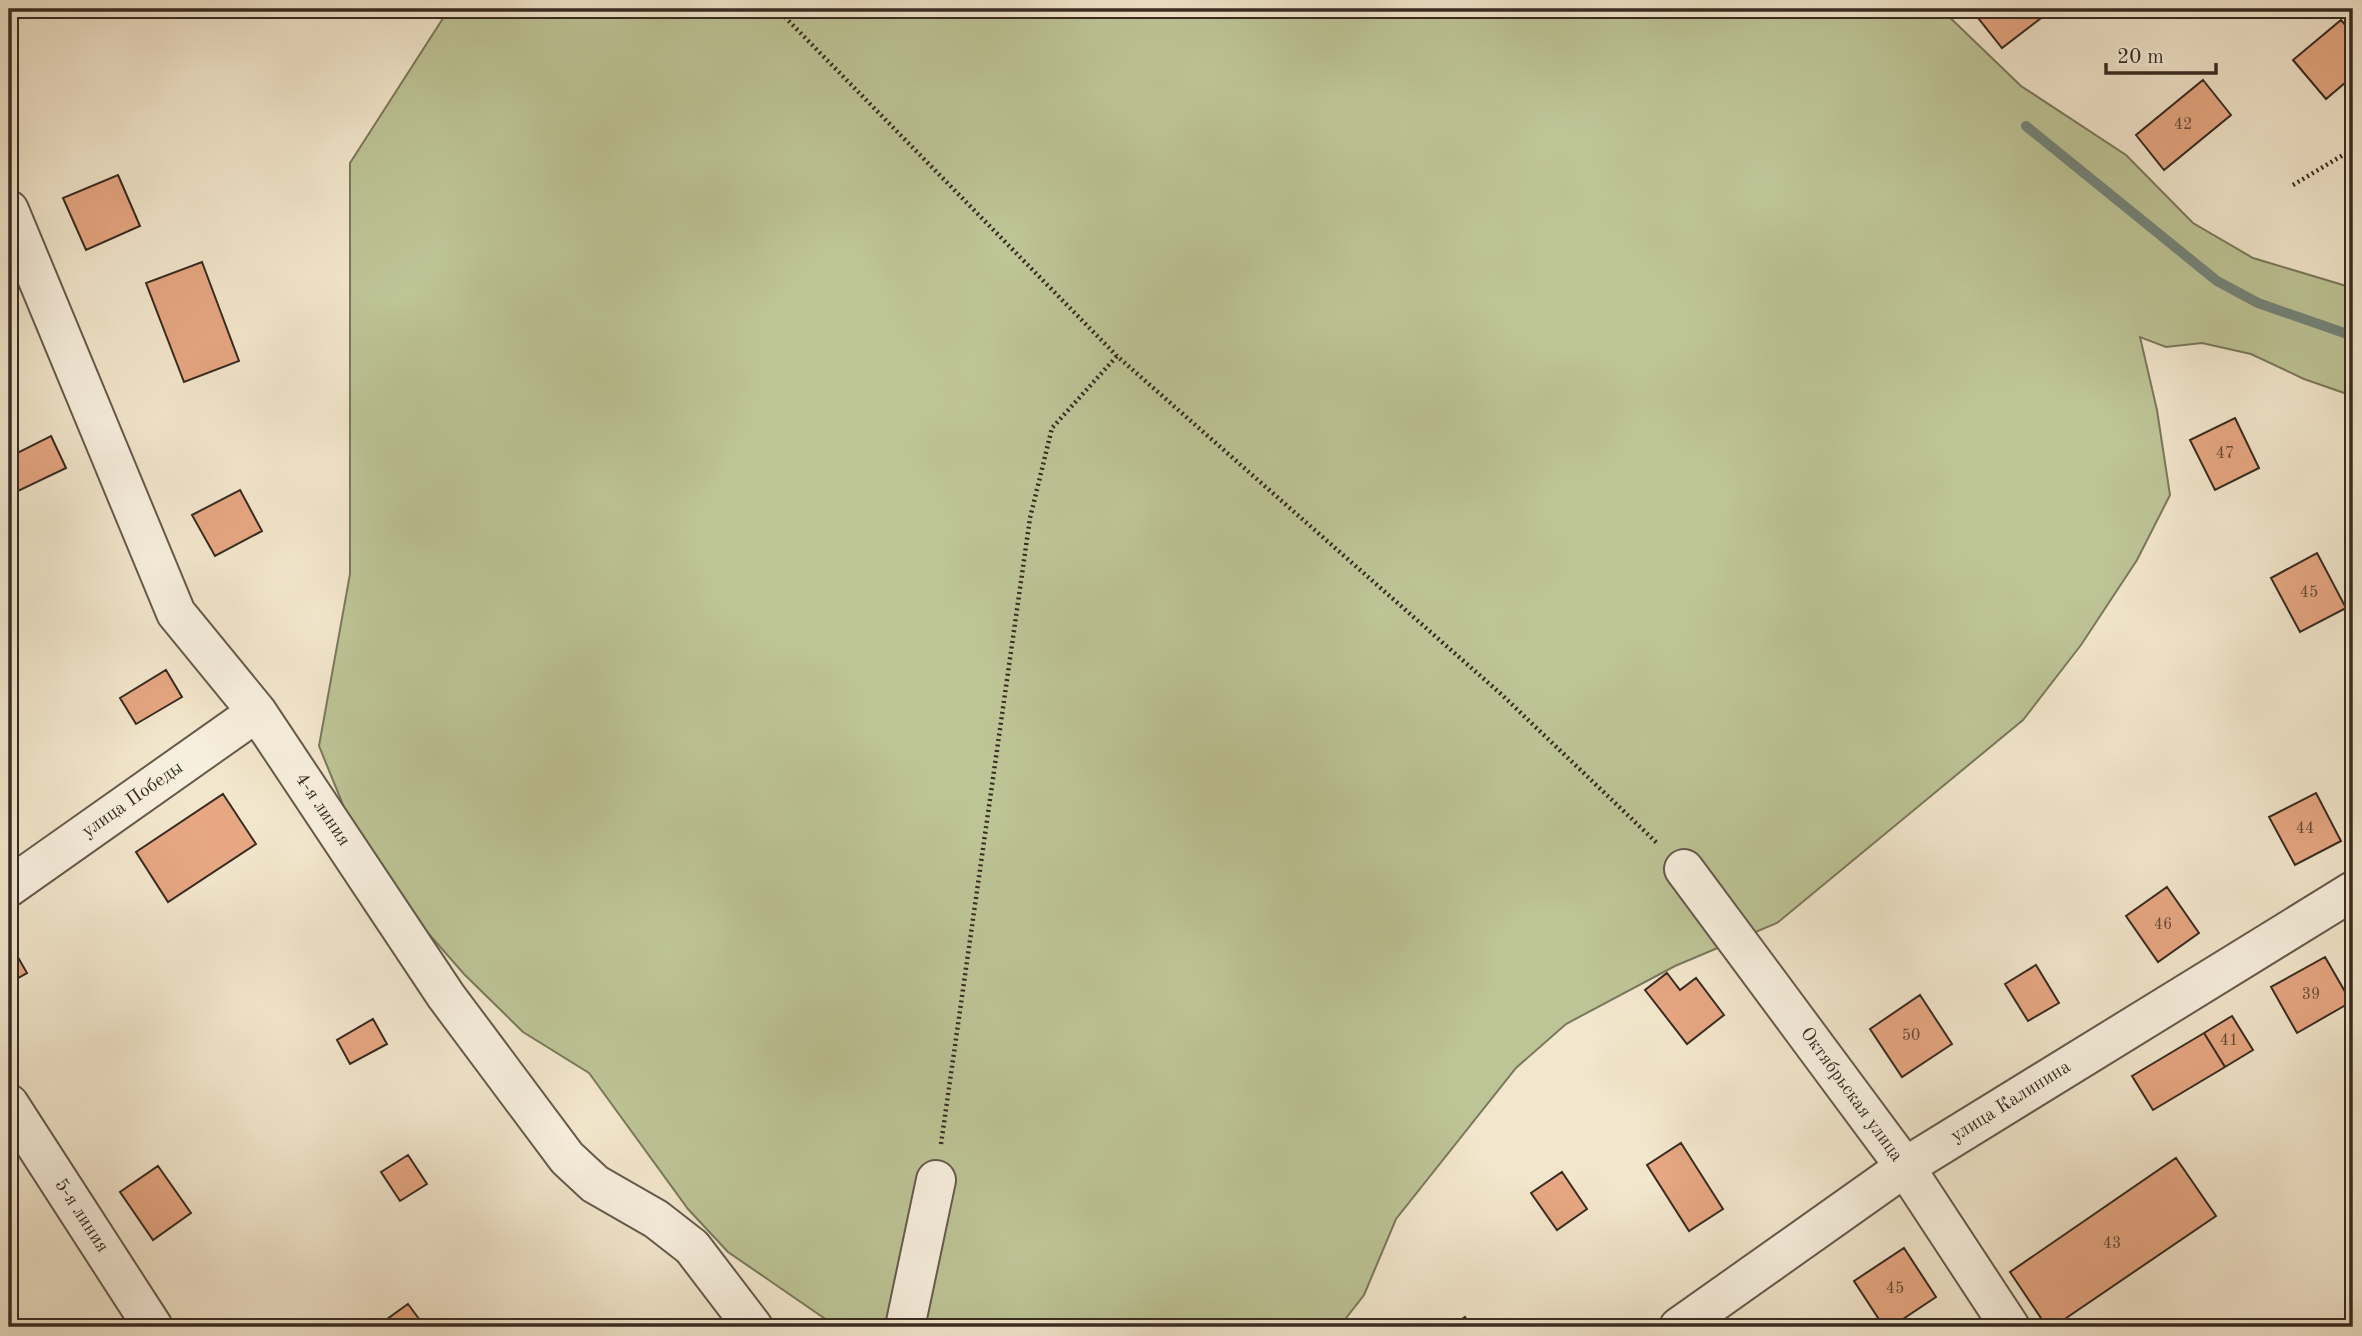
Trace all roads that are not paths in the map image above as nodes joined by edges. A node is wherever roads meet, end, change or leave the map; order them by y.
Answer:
1 (9, 210) edge
2 (257, 712) junction
3 (1684, 869) road end
4 (9, 887) edge
5 (2353, 891) edge
6 (9, 1104) edge
7 (1905, 1167) junction
8 (936, 1180) road end
9 (153, 1327) edge
10 (753, 1327) edge
11 (905, 1327) edge
12 (1679, 1327) edge
13 (2010, 1327) edge

1 - 2 street, 4-я линия
2 - 4 street, улица Победы
2 - 10 street, 4-я линия
3 - 7 street, Октябрьская улица
5 - 7 street, улица Калинина
6 - 9 street, 5-я линия
7 - 12 street, улица Калинина
7 - 13 street, Октябрьская улица
8 - 11 street

